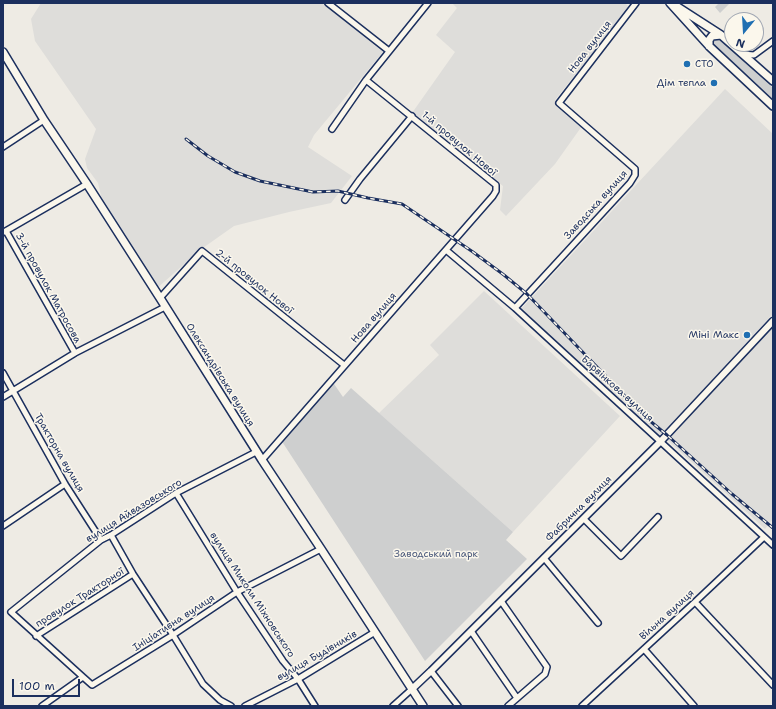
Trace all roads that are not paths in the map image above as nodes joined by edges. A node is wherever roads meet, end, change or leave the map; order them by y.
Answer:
1 (328, 3) edge
2 (428, 3) edge
3 (636, 3) edge
4 (671, 3) edge
5 (721, 35) junction
6 (773, 40) edge
7 (709, 46) junction
8 (389, 51) junction
9 (3, 52) edge
10 (742, 54) junction
11 (366, 80) junction
12 (773, 81) edge
13 (559, 103) joint
14 (773, 106) edge
15 (412, 116) junction
16 (44, 120) junction
17 (332, 129) dead end
18 (3, 147) edge
19 (87, 184) junction
20 (496, 185) joint
21 (345, 200) dead end
22 (4, 232) edge
23 (446, 250) junction
24 (160, 298) junction
25 (165, 307) junction
26 (514, 308) junction
27 (773, 321) edge
28 (75, 354) junction
29 (344, 365) junction
30 (3, 373) edge
31 (13, 391) junction
32 (3, 397) edge
33 (661, 441) junction
34 (256, 452) junction
35 (262, 460) junction
36 (65, 484) junction
37 (176, 493) junction
38 (658, 517) dead end
39 (584, 520) junction
40 (3, 526) edge
41 (111, 535) junction
42 (764, 537) junction
43 (101, 540) junction
44 (773, 545) edge
45 (321, 549) junction
46 (544, 558) junction
47 (133, 574) junction
48 (237, 592) junction
49 (501, 601) junction
50 (695, 602) junction
51 (598, 623) dead end
52 (471, 631) junction
53 (375, 632) junction
54 (173, 635) junction
55 (36, 636) junction
56 (644, 649) junction
57 (431, 671) junction
58 (83, 677) junction
59 (298, 680) junction
60 (773, 685) edge
61 (412, 689) junction
62 (517, 698) junction
63 (42, 706) edge
64 (231, 706) edge
65 (245, 706) edge
66 (315, 706) edge
67 (393, 706) edge
68 (423, 706) edge
69 (458, 706) edge
70 (508, 706) edge
71 (582, 706) edge
72 (694, 706) edge

1 - 8 street
2 - 8 street
3 - 13 street, Нова вулиця
4 - 5 main road
4 - 7 main road
5 - 7 main road
5 - 10 main road
6 - 10 street
7 - 14 main road
8 - 11 street
9 - 16 main road, Олександрівська вулиця
10 - 12 main road
11 - 15 street, 1-й провулок Нової
11 - 17 street
13 - 26 street, Заводська вулиця
15 - 20 street, 1-й провулок Нової
15 - 21 street, 1-й провулок Нової
16 - 18 street
16 - 19 main road, Олександрівська вулиця
19 - 22 street
19 - 24 main road, Олександрівська вулиця
20 - 23 street, Нова вулиця
22 - 28 street, 3-й провулок Матросова
23 - 26 street, Барвінкова вулиця
23 - 29 street, Нова вулиця
24 - 25 main road, Олександрівська вулиця
24 - 29 street, 2-й провулок Нової
25 - 28 street
25 - 34 main road, Олександрівська вулиця
26 - 33 street, Барвінкова вулиця
27 - 33 street, Фабрична вулиця
28 - 31 street
29 - 35 street, Нова вулиця
30 - 31 street, Тракторна вулиця
31 - 32 street
31 - 36 street, Тракторна вулиця
33 - 39 street, Фабрична вулиця
33 - 42 street, Барвінкова вулиця
34 - 35 main road, Олександрівська вулиця
34 - 37 street, вулиця Айвазовського
35 - 45 main road, Олександрівська вулиця
36 - 40 street
36 - 43 street, Тракторна вулиця
37 - 41 street, вулиця Айвазовського
37 - 48 street, вулиця Миколи Міхновського
38 - 39 street
39 - 46 street, Фабрична вулиця
41 - 43 street, вулиця Айвазовського
41 - 47 street
42 - 44 street, Барвінкова вулиця
42 - 50 street, Вільна вулиця
43 - 55 street, вулиця Айвазовського
45 - 48 street, Ініціативна вулиця
45 - 53 main road, Олександрівська вулиця
46 - 49 street, Фабрична вулиця
46 - 51 street
47 - 54 street
47 - 55 street, провулок Тракторної
48 - 54 street, Ініціативна вулиця
48 - 59 street, вулиця Миколи Міхновського
49 - 52 street, Фабрична вулиця
49 - 62 street
50 - 56 street, Вільна вулиця
50 - 60 street
52 - 57 street, Фабрична вулиця
52 - 62 street
53 - 59 street, вулиця Будівників
53 - 61 main road, Олександрівська вулиця
54 - 58 street, Ініціативна вулиця
54 - 64 street
55 - 58 street, вулиця Айвазовського
56 - 71 street, Вільна вулиця
56 - 72 street
57 - 61 street, Фабрична вулиця
57 - 69 street
58 - 63 street
59 - 65 street, вулиця Будівників
59 - 66 street, вулиця Миколи Міхновського
61 - 67 street, Фабрична вулиця
61 - 68 main road, Олександрівська вулиця
62 - 70 street

